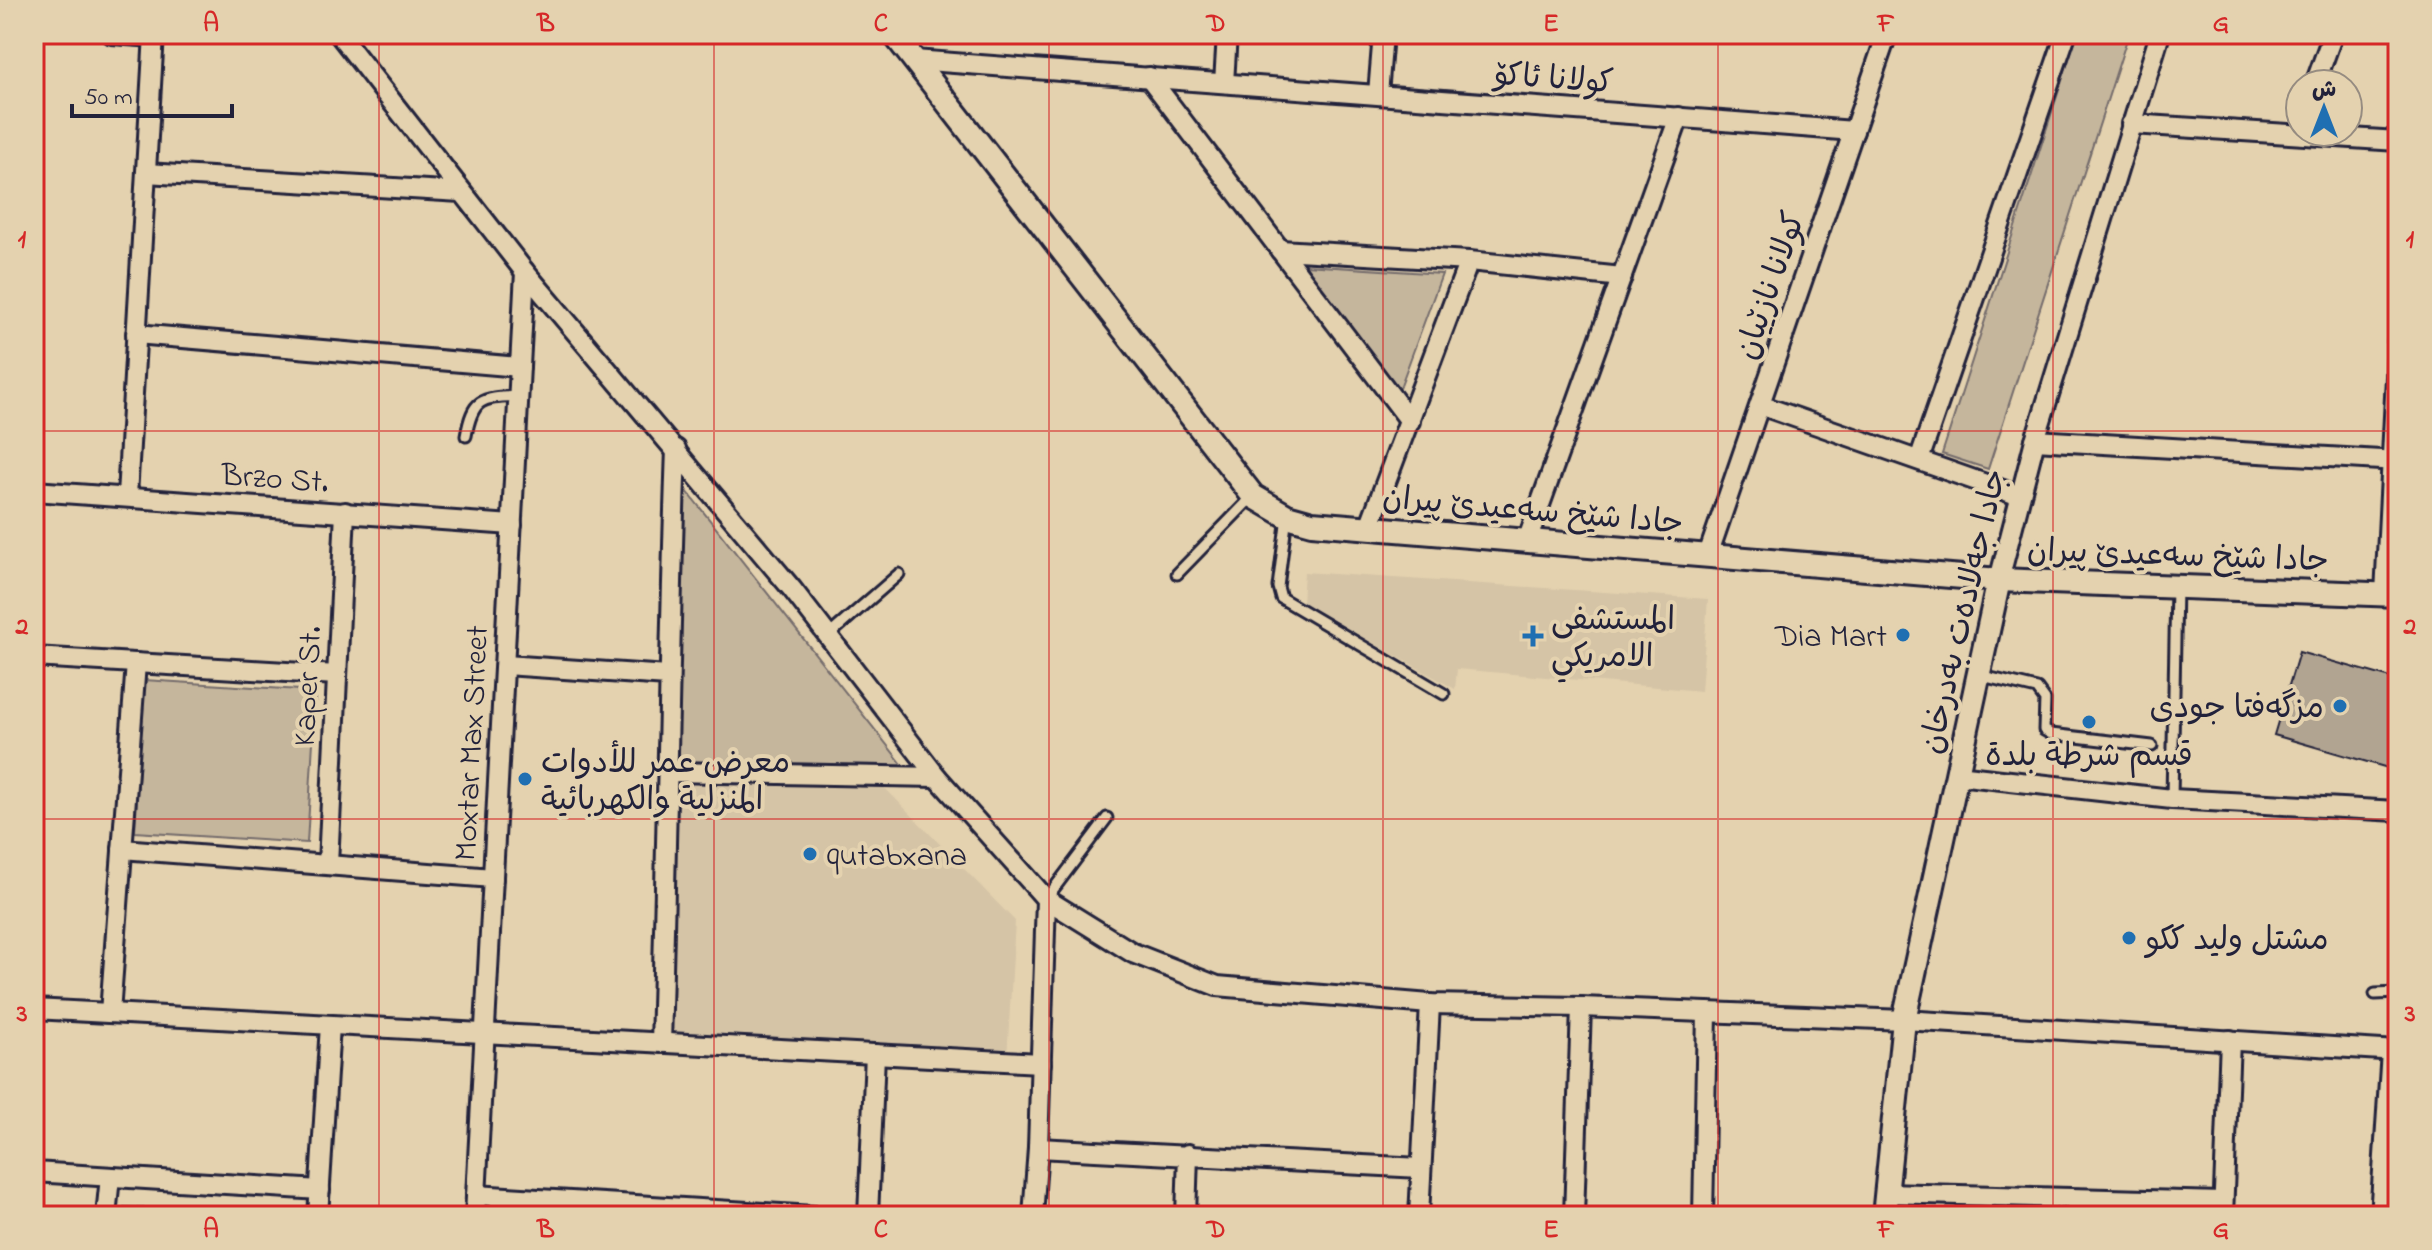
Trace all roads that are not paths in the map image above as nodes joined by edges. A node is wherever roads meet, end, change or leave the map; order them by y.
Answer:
1 (112, 34) edge
2 (339, 34) edge
3 (894, 34) edge
4 (1227, 34) edge
5 (1383, 34) edge
6 (1887, 34) edge
7 (2066, 34) edge
8 (2160, 34) edge
9 (2333, 34) edge
10 (154, 35) edge
11 (914, 60) junction
12 (2321, 68) edge
13 (1149, 77) junction
14 (1224, 83) junction
15 (1378, 94) junction
16 (1679, 117) junction
17 (2131, 124) junction
18 (2284, 129) edge
19 (1854, 131) junction
20 (2364, 137) edge
21 (2398, 141) edge
22 (146, 173) junction
23 (461, 192) junction
24 (1280, 250) junction
25 (1469, 261) junction
26 (525, 272) junction
27 (1622, 277) junction
28 (136, 334) junction
29 (2398, 337) edge
30 (520, 367) junction
31 (519, 396) junction
32 (1760, 405) junction
33 (1410, 421) junction
34 (466, 436) dead end
35 (2035, 440) junction
36 (676, 449) junction
37 (1919, 460) junction
38 (2395, 461) edge
39 (34, 491) edge
40 (127, 496) junction
41 (1253, 496) junction
42 (2020, 496) junction
43 (345, 512) junction
44 (1287, 516) junction
45 (512, 525) junction
46 (1369, 527) junction
47 (1527, 541) junction
48 (1708, 555) junction
49 (899, 574) dead end
50 (1177, 574) dead end
51 (1999, 580) junction
52 (2176, 586) junction
53 (2392, 595) edge
54 (828, 636) junction
55 (34, 657) edge
56 (136, 663) junction
57 (505, 665) junction
58 (337, 675) junction
59 (1978, 675) junction
60 (668, 676) junction
61 (1444, 694) dead end
62 (2152, 746) dead end
63 (669, 772) junction
64 (1957, 775) junction
65 (937, 777) junction
66 (2172, 799) junction
67 (2398, 811) edge
68 (1107, 818) dead end
69 (122, 849) junction
70 (328, 864) junction
71 (493, 878) junction
72 (1046, 899) junction
73 (2398, 993) edge
74 (2375, 994) dead end
75 (1430, 1004) junction
76 (1581, 1007) junction
77 (34, 1009) edge
78 (1707, 1012) junction
79 (110, 1013) junction
80 (1904, 1020) junction
81 (330, 1025) junction
82 (485, 1034) junction
83 (2230, 1040) junction
84 (661, 1043) junction
85 (2394, 1051) edge
86 (875, 1054) junction
87 (1041, 1063) junction
88 (1038, 1148) junction
89 (1188, 1154) junction
90 (1421, 1168) junction
91 (34, 1172) edge
92 (110, 1177) junction
93 (320, 1190) junction
94 (1886, 1193) junction
95 (476, 1195) junction
96 (2062, 1207) edge
97 (2223, 1209) edge
98 (650, 1211) edge
99 (106, 1216) edge
100 (318, 1216) edge
101 (475, 1216) edge
102 (814, 1216) edge
103 (868, 1216) edge
104 (1033, 1216) edge
105 (1186, 1216) edge
106 (1419, 1216) edge
107 (1574, 1216) edge
108 (1703, 1216) edge
109 (1884, 1216) edge
110 (2380, 1216) edge

1 - 10 street
2 - 23 street
3 - 11 street, جادا شێخ سەعیدێ پیران
4 - 14 street
5 - 15 street
6 - 19 street, کولانا نازێیان
7 - 37 street
8 - 17 street, جادا جەلادەت بەدرخان
9 - 12 street
10 - 22 street
11 - 13 street, کولانا ئاکۆ
11 - 41 street, جادا شێخ سەعیدێ پیران
13 - 14 street, کولانا ئاکۆ
13 - 24 street
14 - 15 street, کولانا ئاکۆ
15 - 16 street, کولانا ئاکۆ
16 - 19 street, کولانا ئاکۆ
16 - 27 street
17 - 18 street
17 - 35 street, جادا جەلادەت بەدرخان
19 - 32 street, کولانا نازێیان
20 - 21 street
22 - 23 street
22 - 28 street
23 - 26 street
24 - 25 street
24 - 33 street
25 - 27 street
25 - 33 street
26 - 30 street, Moxtar Max Street
26 - 36 street
27 - 47 street
28 - 30 street
28 - 40 street
29 - 38 street
30 - 31 street, Moxtar Max Street
31 - 34 lane
31 - 45 street, Moxtar Max Street
32 - 37 street
32 - 48 street, کولانا نازێیان
33 - 46 street
35 - 38 street
35 - 42 street, جادا جەلادەت بەدرخان
36 - 54 street
36 - 60 street
37 - 42 street
38 - 53 street
39 - 40 street, Brzo St.
40 - 43 street, Brzo St.
41 - 44 street, جادا شێخ سەعیدێ پیران
41 - 50 lane
42 - 51 street, جادا جەلادەت بەدرخان
43 - 45 street, Brzo St.
43 - 58 street, Kaper St.
44 - 46 street, جادا شێخ سەعیدێ پیران
44 - 61 lane
45 - 57 street, Moxtar Max Street
46 - 47 street, جادا شێخ سەعیدێ پیران
47 - 48 street, جادا شێخ سەعیدێ پیران
48 - 51 street, جادا شێخ سەعیدێ پیران
49 - 54 lane
51 - 52 street, جادا شێخ سەعیدێ پیران
51 - 59 street, جادا جەلادەت بەدرخان
52 - 53 street, جادا شێخ سەعیدێ پیران
52 - 66 lane
54 - 65 street
55 - 56 street
56 - 58 street
56 - 69 street
57 - 60 street
57 - 71 street, Moxtar Max Street
58 - 70 street, Kaper St.
59 - 62 lane
59 - 64 street, جادا جەلادەت بەدرخان
60 - 63 street
63 - 65 street
63 - 84 street
64 - 66 street
64 - 80 street, جادا جەلادەت بەدرخان
65 - 72 street
66 - 67 street
68 - 72 lane
69 - 70 street
69 - 79 street
70 - 71 street
71 - 82 street, Moxtar Max Street
72 - 75 street
72 - 87 street
73 - 74 lane
75 - 76 street
75 - 90 street
76 - 78 street
76 - 107 street
77 - 79 street
78 - 80 street
78 - 108 street
79 - 81 street
80 - 83 street
80 - 94 street, جادا جەلادەت بەدرخان
81 - 82 street
81 - 93 street
82 - 84 street
82 - 95 street, Moxtar Max Street
83 - 85 street
83 - 97 street
84 - 86 street
85 - 110 street
86 - 87 street
86 - 103 street
87 - 88 street
88 - 89 street
88 - 104 street
89 - 90 street
89 - 105 street
90 - 106 street
91 - 92 street
92 - 93 street
92 - 99 street
93 - 100 street
94 - 96 street
94 - 109 street, جادا جەلادەت بەدرخان
95 - 98 street
95 - 101 street, Moxtar Max Street
96 - 97 street
98 - 102 street

